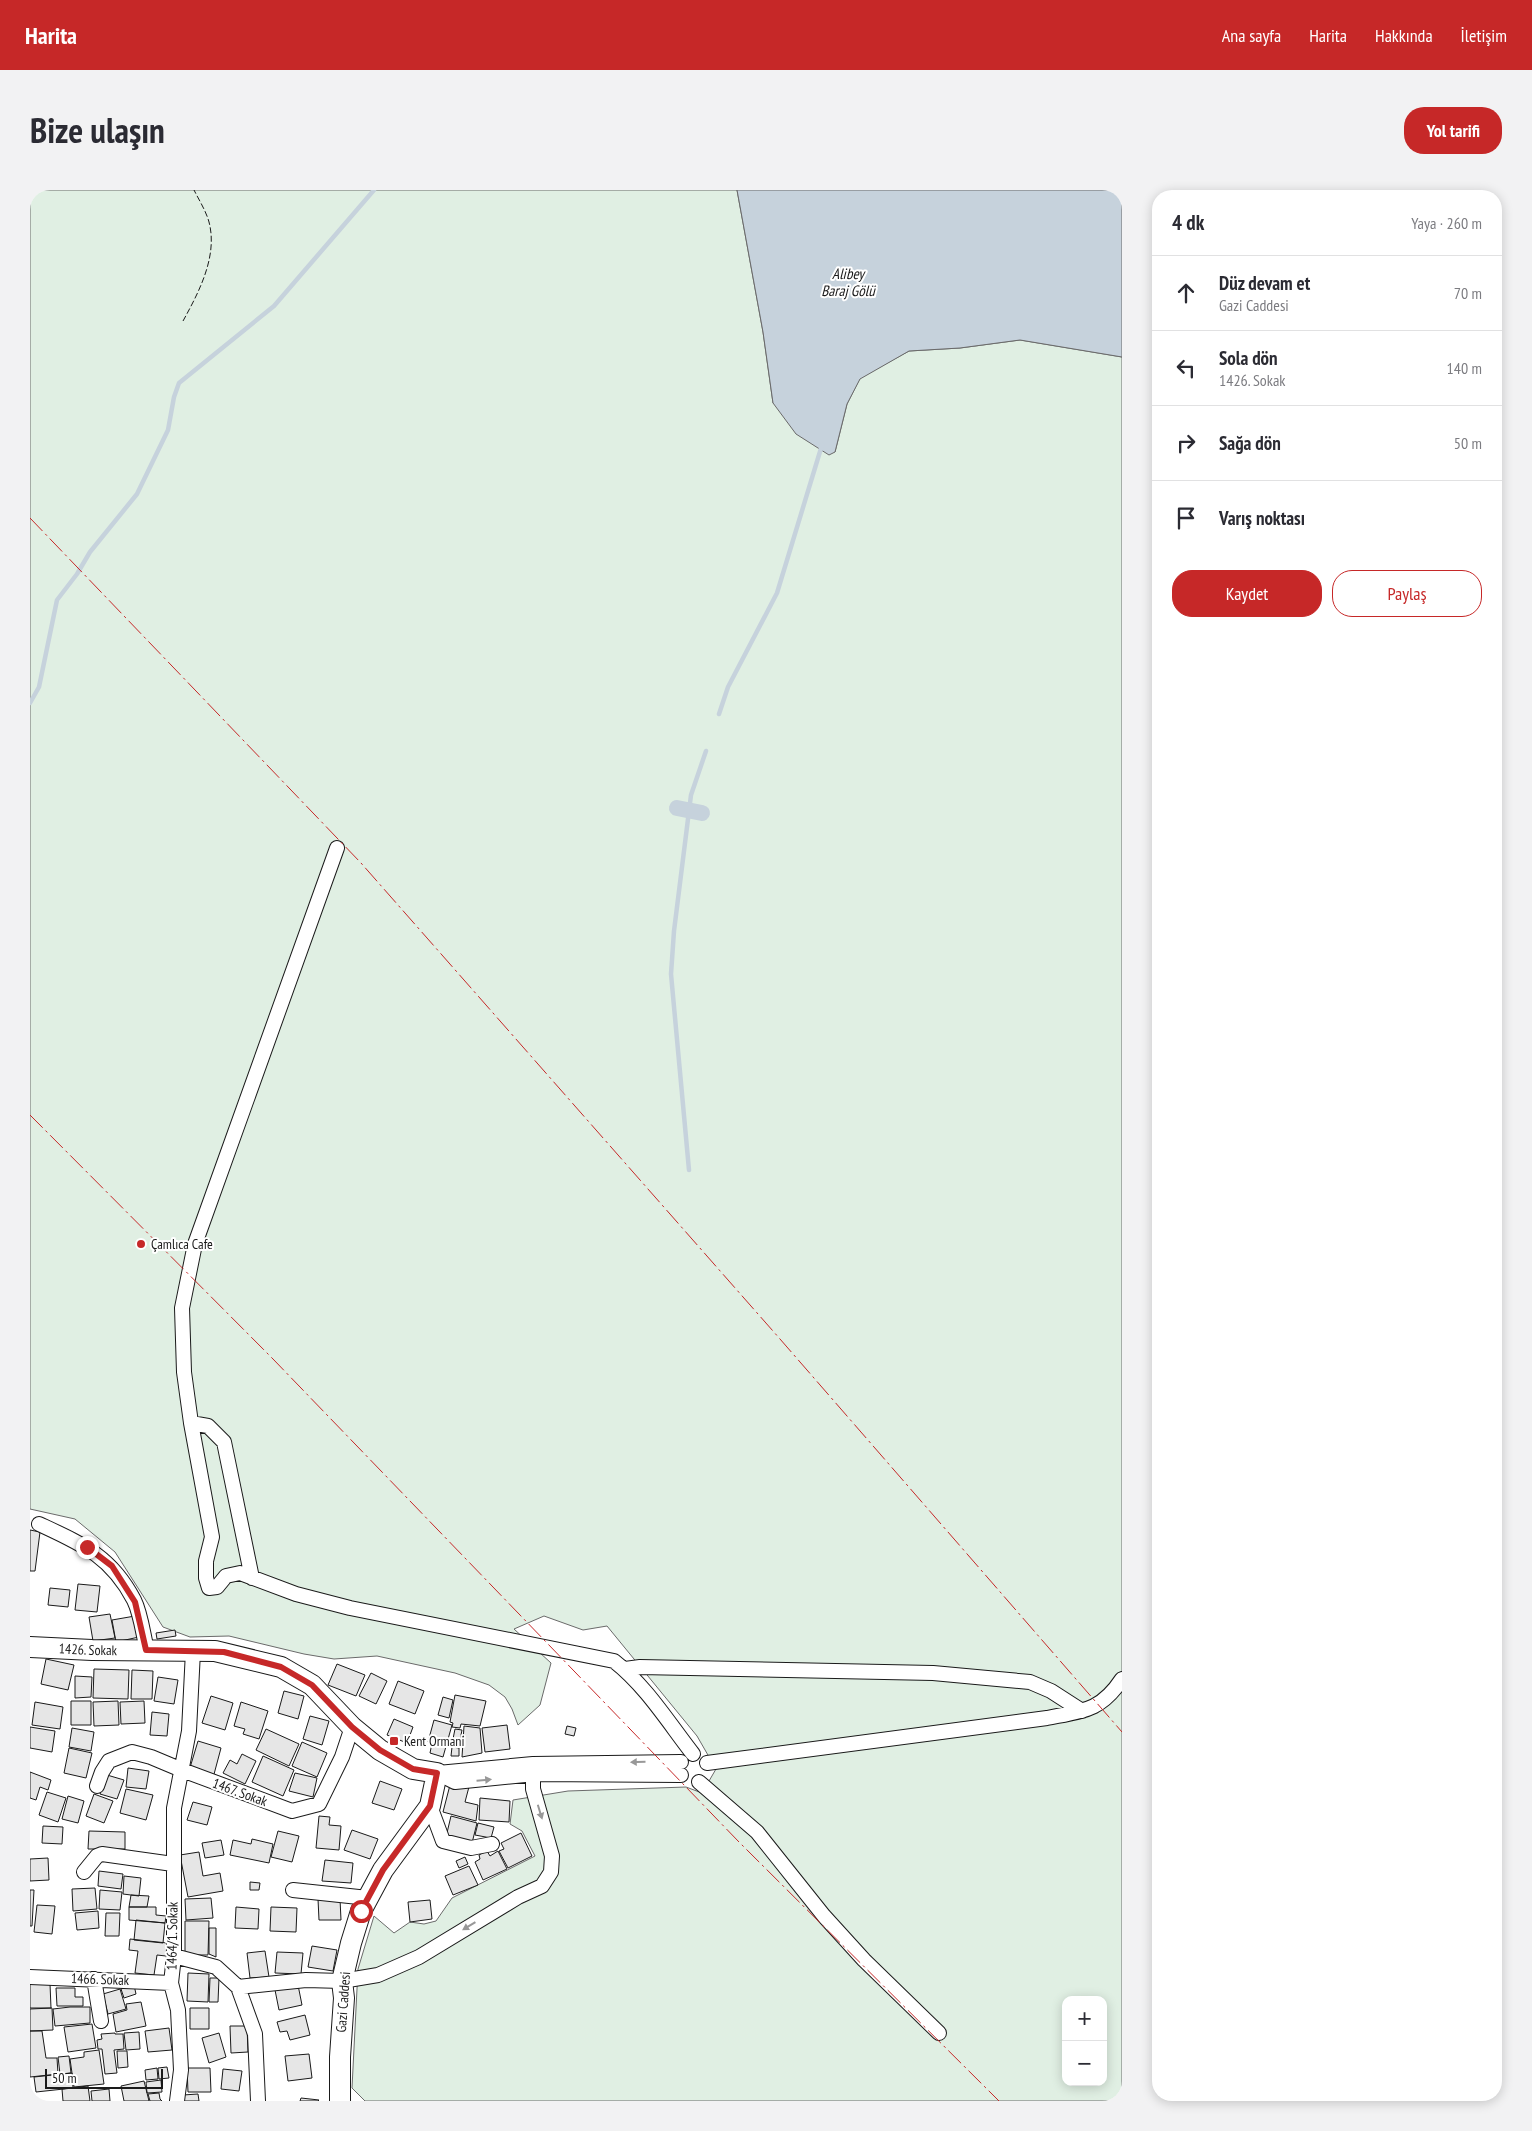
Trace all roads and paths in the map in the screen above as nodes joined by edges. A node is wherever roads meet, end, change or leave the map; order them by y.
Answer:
1 (337, 848) dead end
2 (191, 1423) junction
3 (39, 1524) dead end
4 (252, 1578) junction
5 (30, 1647) edge
6 (146, 1650) junction
7 (193, 1651) junction
8 (624, 1669) junction
9 (1122, 1679) edge
10 (1082, 1711) junction
11 (352, 1727) junction
12 (693, 1754) junction
13 (707, 1763) junction
14 (533, 1769) junction
15 (681, 1769) junction
16 (182, 1770) junction
17 (437, 1773) junction
18 (699, 1782) junction
19 (98, 1786) dead end
20 (430, 1806) junction
21 (492, 1844) dead end
22 (173, 1864) junction
23 (84, 1872) dead end
24 (293, 1890) dead end
25 (368, 1898) junction
26 (174, 1956) junction
27 (30, 1977) edge
28 (94, 1979) junction
29 (342, 1981) junction
30 (170, 1983) junction
31 (238, 1987) junction
32 (101, 2021) dead end
33 (939, 2034) dead end
34 (177, 2101) edge
35 (258, 2101) edge
36 (340, 2101) edge

1 - 2 street
2 - 4 street
2 - 4 street
3 - 6 street
4 - 8 street
5 - 6 main road, 1426. Sokak
6 - 7 main road, 1426. Sokak
7 - 11 main road, 1426. Sokak
7 - 16 street, 1464/1. Sokak
8 - 10 street
8 - 12 street
9 - 10 street
10 - 13 street
11 - 16 street, 1467. Sokak
11 - 17 main road, 1426. Sokak
12 - 13 street
12 - 15 street
13 - 18 street
14 - 15 street
14 - 17 street
14 -> 29 street
15 - 18 street
16 - 19 street, 1467. Sokak
16 - 22 street, 1464/1. Sokak
17 - 20 main road, Gazi Caddesi
18 - 33 street
20 - 21 street
20 - 25 main road, Gazi Caddesi
22 - 23 street
22 - 26 street, 1464/1. Sokak
24 - 25 street
25 - 29 main road, Gazi Caddesi
26 - 30 street, 1464/1. Sokak
26 - 31 street
27 - 28 street, 1466. Sokak
28 - 30 street, 1466. Sokak
28 - 32 street
29 - 31 street
29 - 36 main road, Gazi Caddesi
30 - 34 street, 1464/1. Sokak
31 - 35 street

